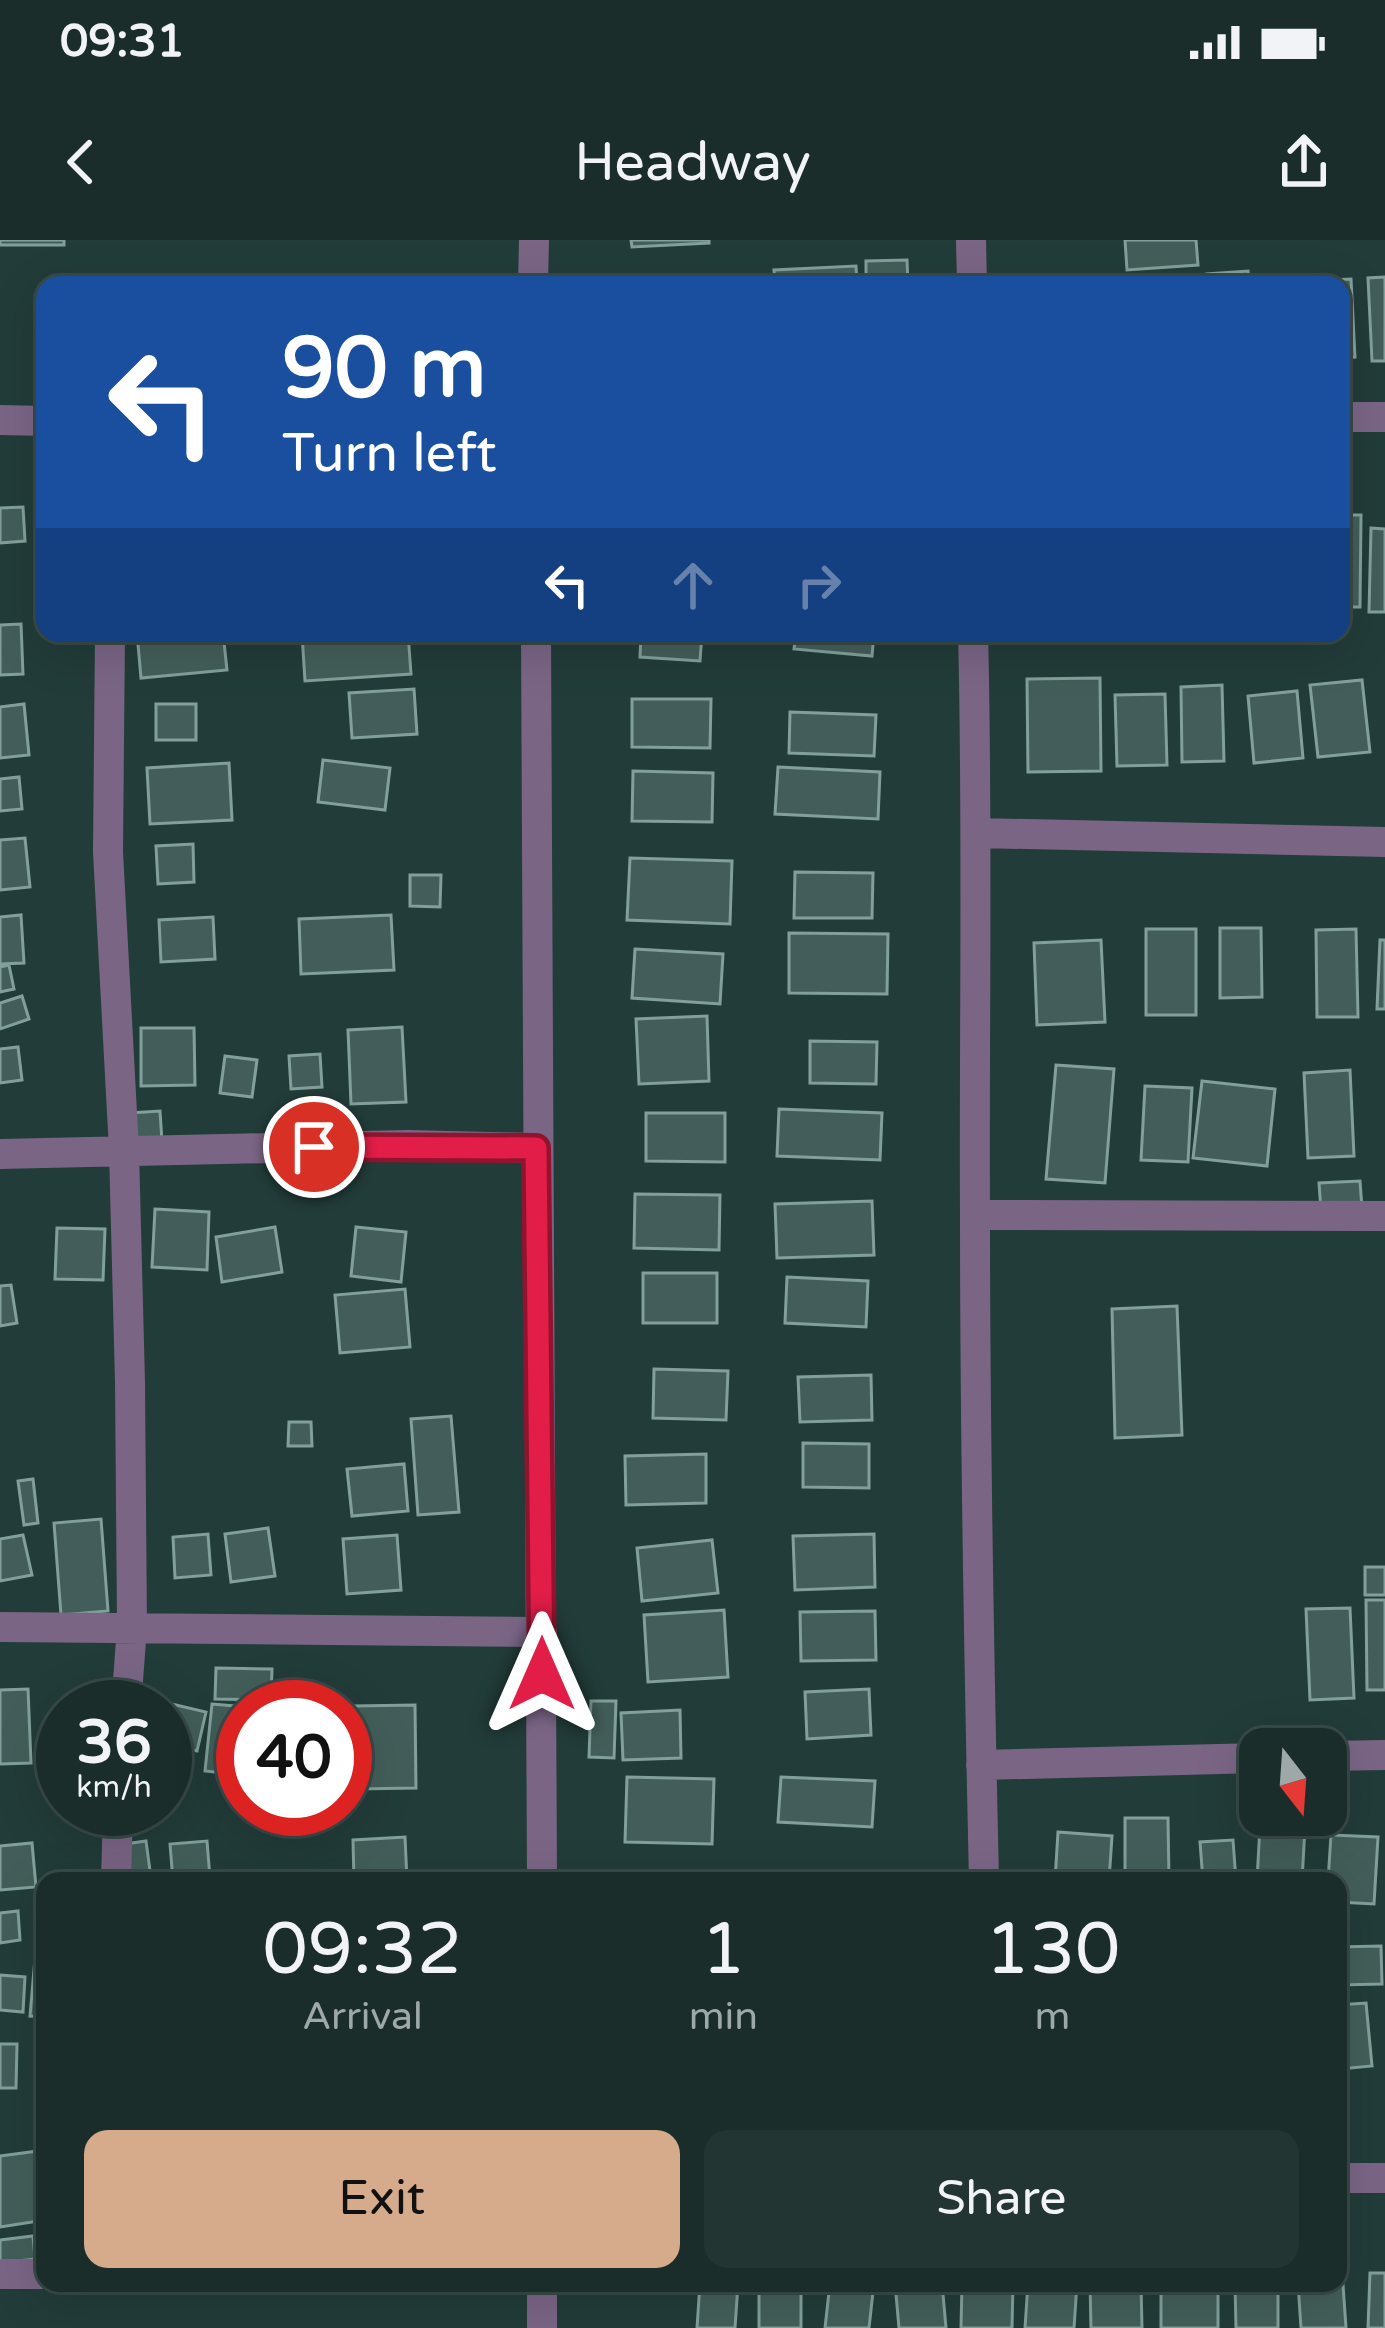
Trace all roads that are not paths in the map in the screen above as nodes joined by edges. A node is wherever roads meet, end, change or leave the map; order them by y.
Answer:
1 (534, 240) edge
2 (971, 240) edge
3 (533, 276) edge
4 (972, 276) edge
5 (1350, 416) edge
6 (1385, 417) edge
7 (0, 420) edge
8 (36, 421) edge
9 (110, 642) edge
10 (536, 642) edge
11 (973, 642) edge
12 (978, 833) junction
13 (1385, 842) edge
14 (536, 1148) junction
15 (124, 1150) junction
16 (0, 1154) edge
17 (975, 1215) junction
18 (1385, 1216) edge
19 (0, 1627) edge
20 (132, 1627) junction
21 (542, 1632) junction
22 (128, 1680) edge
23 (1385, 1755) edge
24 (1347, 1756) edge
25 (1239, 1759) edge
26 (981, 1765) junction
27 (117, 1836) edge
28 (116, 1872) edge
29 (542, 1872) edge
30 (984, 1872) edge
31 (1347, 2177) edge
32 (1385, 2178) edge
33 (0, 2274) edge
34 (36, 2274) edge
35 (542, 2292) edge
36 (542, 2328) edge

1 - 3 street
2 - 4 street
5 - 6 street
7 - 8 street
9 - 15 street
10 - 14 street
11 - 12 street
12 - 13 street
12 - 17 street
14 - 15 street
14 - 21 street
15 - 16 street
15 - 20 street
17 - 18 street
17 - 26 street
19 - 20 street
20 - 21 street
20 - 22 street
21 - 29 street
23 - 24 street
25 - 26 street
26 - 30 street
27 - 28 street
31 - 32 street
33 - 34 street
35 - 36 street

